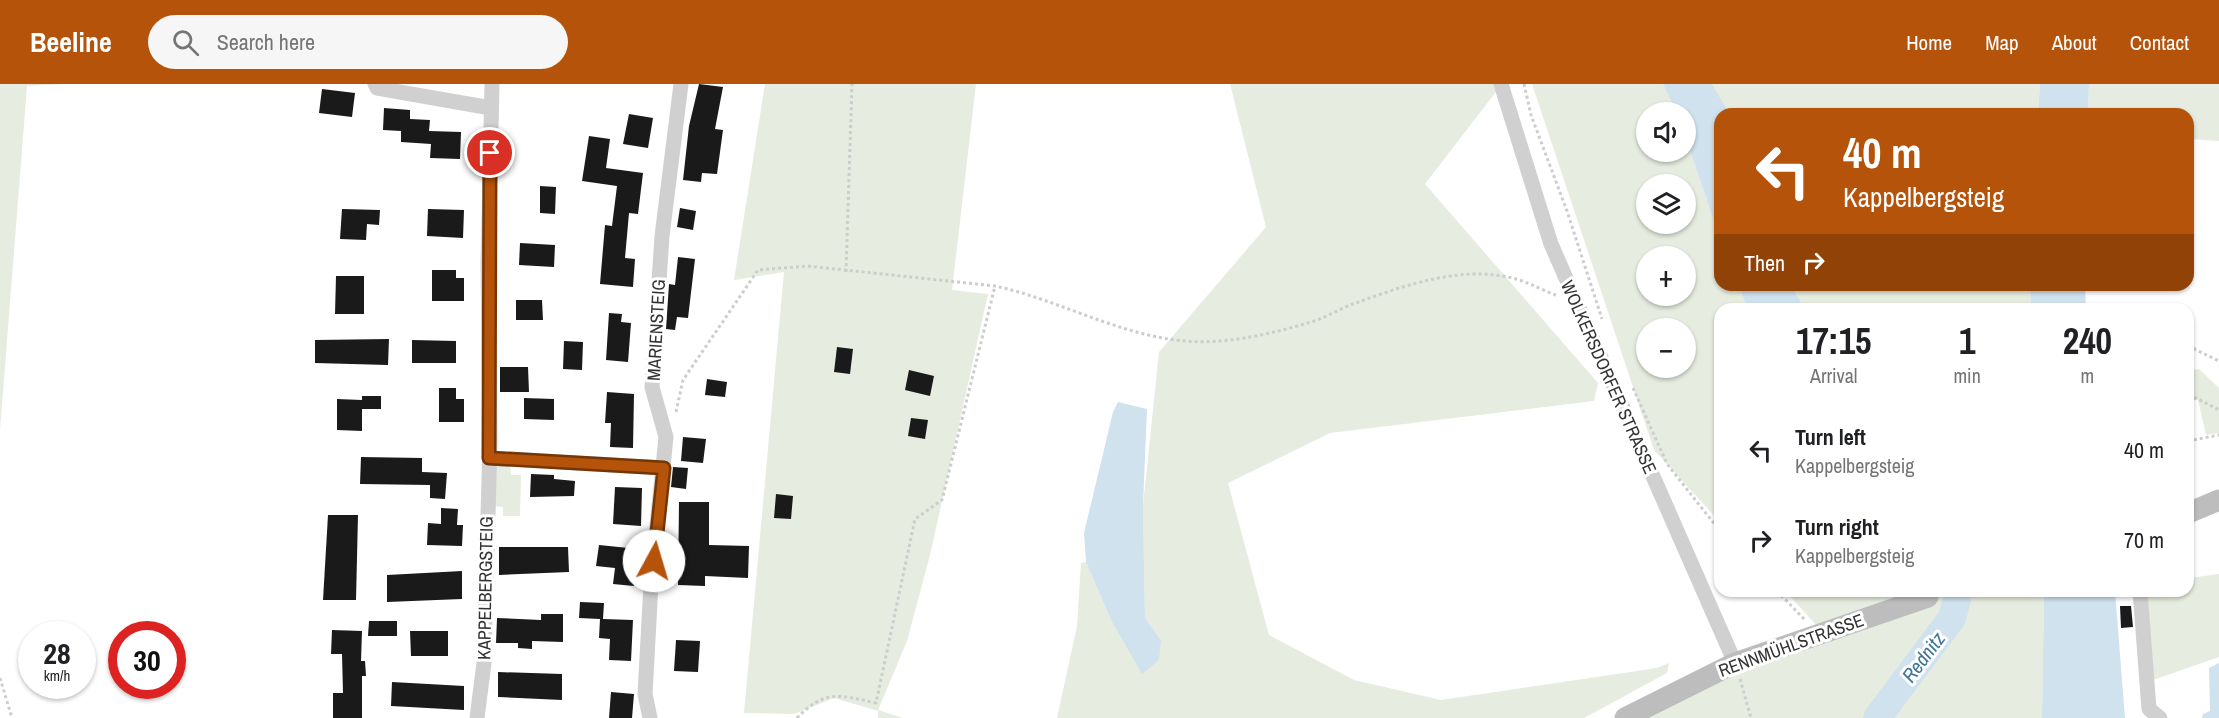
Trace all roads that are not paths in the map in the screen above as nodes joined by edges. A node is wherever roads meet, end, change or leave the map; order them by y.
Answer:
1 (375, 84) edge
2 (492, 84) edge
3 (681, 84) edge
4 (1501, 84) edge
5 (490, 108) junction
6 (489, 458) junction
7 (664, 468) junction
8 (2219, 500) edge
9 (2194, 510) edge
10 (1928, 597) dead end
11 (2140, 597) edge
12 (1735, 663) junction
13 (477, 718) edge
14 (650, 718) edge
15 (1625, 718) edge
16 (2160, 718) edge

1 - 5 street
2 - 5 street, KAPPELBERGSTEIG
3 - 7 street, MARIENSTEIG
4 - 12 street, WOLKERSDORFER STRASSE
5 - 6 street, KAPPELBERGSTEIG
6 - 7 street
6 - 13 street, KAPPELBERGSTEIG
7 - 14 street, MARIENSTEIG
8 - 9 main road
10 - 12 main road, RENNMÜHLSTRASSE
11 - 16 street
12 - 15 main road, RENNMÜHLSTRASSE

